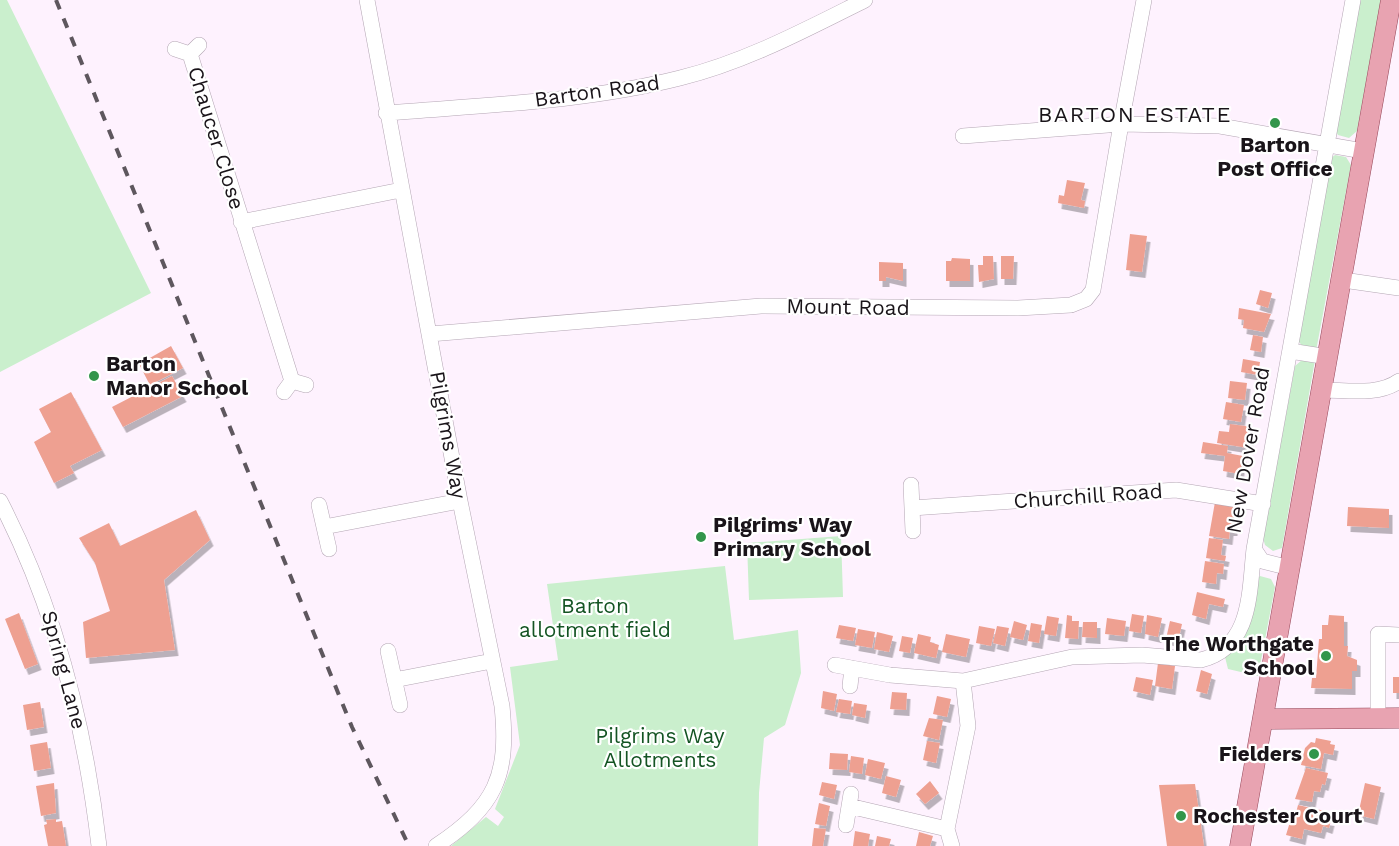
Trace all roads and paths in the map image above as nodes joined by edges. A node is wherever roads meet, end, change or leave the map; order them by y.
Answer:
1 (367, 0) edge
2 (865, 0) edge
3 (1144, 0) edge
4 (1353, 0) edge
5 (1391, 0) edge
6 (175, 50) dead end
7 (386, 113) junction
8 (1121, 124) junction
9 (963, 136) dead end
10 (1327, 144) junction
11 (1363, 151) junction
12 (401, 190) junction
13 (241, 222) junction
14 (1343, 280) junction
15 (1399, 288) edge
16 (430, 334) junction
17 (1290, 351) junction
18 (1328, 357) junction
19 (1399, 381) edge
20 (294, 386) dead end
21 (1322, 390) junction
22 (911, 485) dead end
23 (0, 501) edge
24 (460, 501) junction
25 (1263, 504) junction
26 (320, 505) dead end
27 (912, 508) junction
28 (324, 527) junction
29 (913, 531) dead end
30 (329, 549) dead end
31 (1258, 555) junction
32 (1290, 568) junction
33 (1399, 635) edge
34 (388, 651) dead end
35 (492, 661) junction
36 (835, 664) dead end
37 (852, 668) junction
38 (394, 680) junction
39 (963, 681) junction
40 (850, 686) dead end
41 (400, 705) dead end
42 (1378, 718) junction
43 (1399, 718) edge
44 (1264, 719) junction
45 (846, 825) dead end
46 (947, 829) junction
47 (99, 846) edge
48 (436, 846) edge
49 (952, 846) edge
50 (1240, 846) edge

1 - 7 street, Pilgrims Way
2 - 7 street, Barton Road
3 - 8 street
4 - 10 street, New Dover Road
5 - 11 main road
6 - 13 street, Chaucer Close
7 - 12 street, Pilgrims Way
8 - 9 street
8 - 10 street
8 - 16 street, Mount Road
10 - 11 street
10 - 17 street, New Dover Road
11 - 14 main road
12 - 13 street, Chaucer Close
12 - 16 street, Pilgrims Way
13 - 20 street, Chaucer Close
14 - 15 street
14 - 18 main road
16 - 24 street, Pilgrims Way
17 - 18 street, New Dover Road
17 - 25 street, New Dover Road
18 - 21 main road
19 - 21 street
21 - 32 main road
22 - 27 street
23 - 47 street, Spring Lane
24 - 28 street
24 - 35 street, Pilgrims Way
25 - 27 street, Churchill Road
25 - 31 street, New Dover Road
26 - 28 street
27 - 29 street
28 - 30 street
31 - 32 street, New Dover Road
31 - 39 street
32 - 44 main road
33 - 42 street
34 - 38 street
35 - 38 street
35 - 48 street, Pilgrims Way
36 - 37 street
37 - 39 street
37 - 40 street
38 - 41 street
39 - 46 street
42 - 43 main road
42 - 44 main road
44 - 50 main road
45 - 46 street
46 - 49 street

